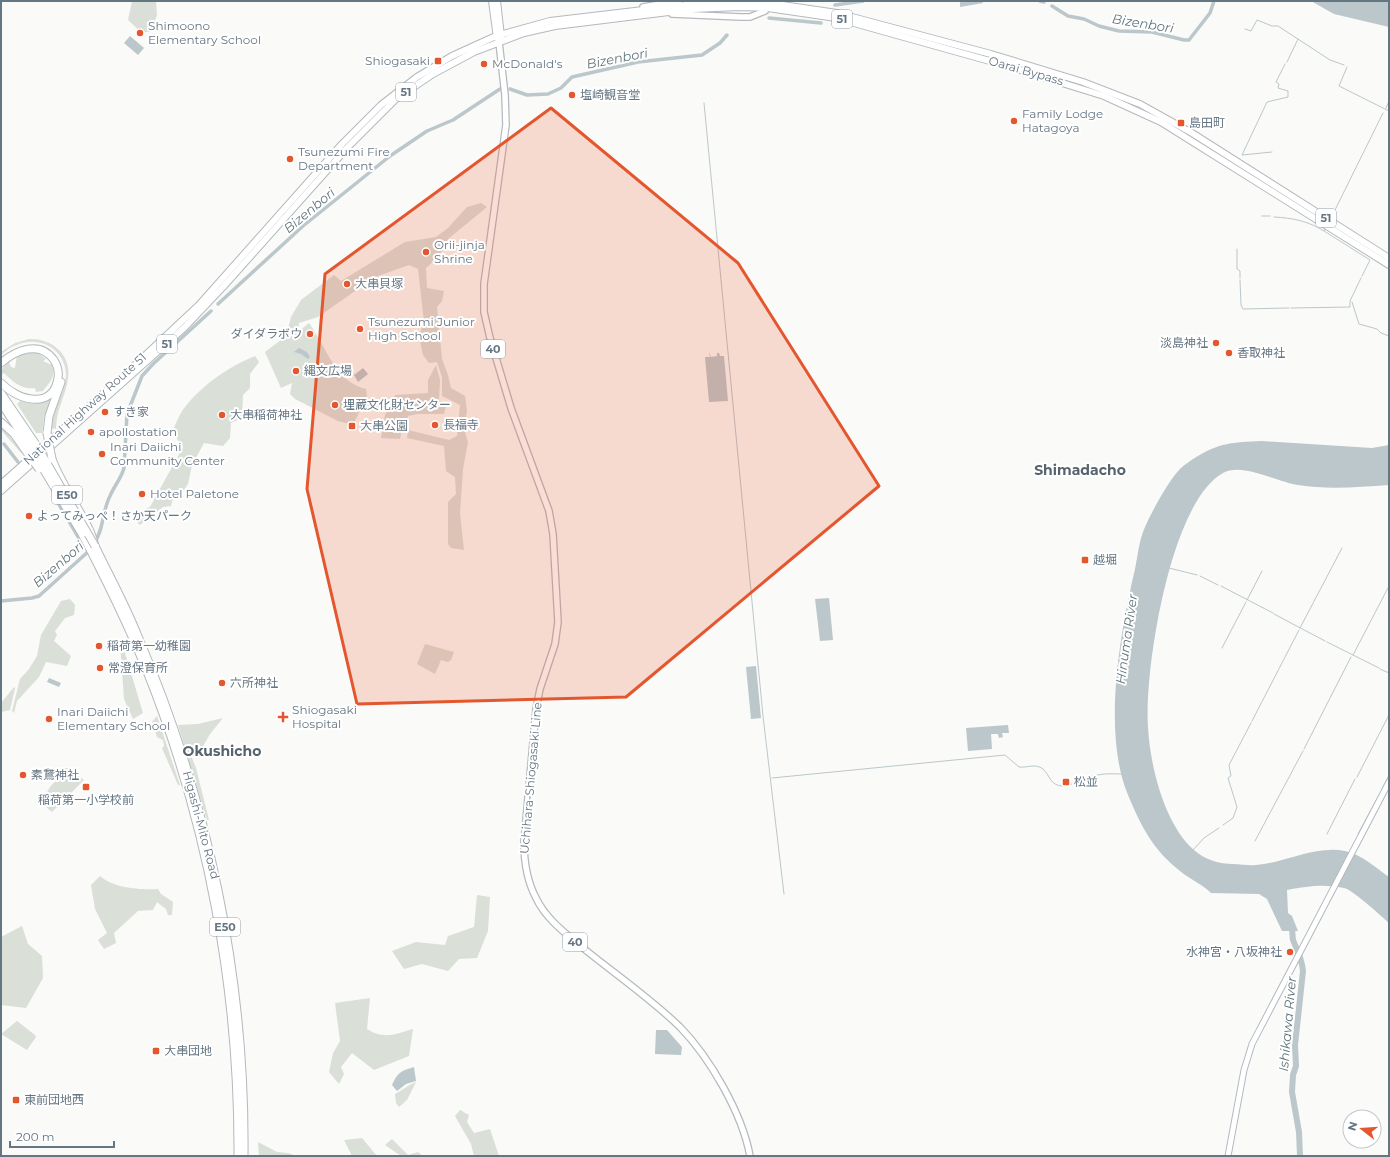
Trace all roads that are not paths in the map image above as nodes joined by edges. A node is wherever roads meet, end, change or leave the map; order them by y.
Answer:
1 (492, 1) edge
2 (498, 1) edge
3 (679, 1) edge
4 (765, 11) dead end
5 (622, 14) junction
6 (499, 37) junction
7 (1389, 258) edge
8 (1389, 265) edge
9 (1, 359) edge
10 (1, 363) edge
11 (1, 382) edge
12 (1, 393) edge
13 (1, 403) edge
14 (1, 422) edge
15 (33, 450) junction
16 (1, 484) edge
17 (1, 491) edge
18 (95, 546) junction
19 (103, 567) junction
20 (163, 707) junction
21 (1389, 782) edge
22 (238, 1156) edge
23 (244, 1156) edge
24 (750, 1156) edge
25 (1228, 1156) edge

1 - 6 highway
2 - 6 highway
3 - 5 main road
4 - 5 main road
5 - 6 highway, National Highway Route 51 / 51
5 - 7 highway, Oarai Bypass / 51
5 - 8 highway, Oarai Bypass / 51
6 - 16 highway, National Highway Route 51 / 51
6 - 17 highway, National Highway Route 51 / 51
6 - 24 main road, Uchihara-Shiogasaki Line / 40
9 - 18 highway, bridge
10 - 11 highway
12 - 15 highway, Higashi-Mito Road / E50
13 - 15 highway, Higashi-Mito Road / E50
14 - 15 highway
15 - 18 highway, Higashi-Mito Road / E50, bridge
15 - 19 highway, Higashi-Mito Road / E50, bridge
18 - 19 highway, Higashi-Mito Road / E50
19 - 20 highway, Higashi-Mito Road / E50
20 - 22 highway, Higashi-Mito Road / E50
20 - 23 highway, Higashi-Mito Road / E50
21 - 25 main road

